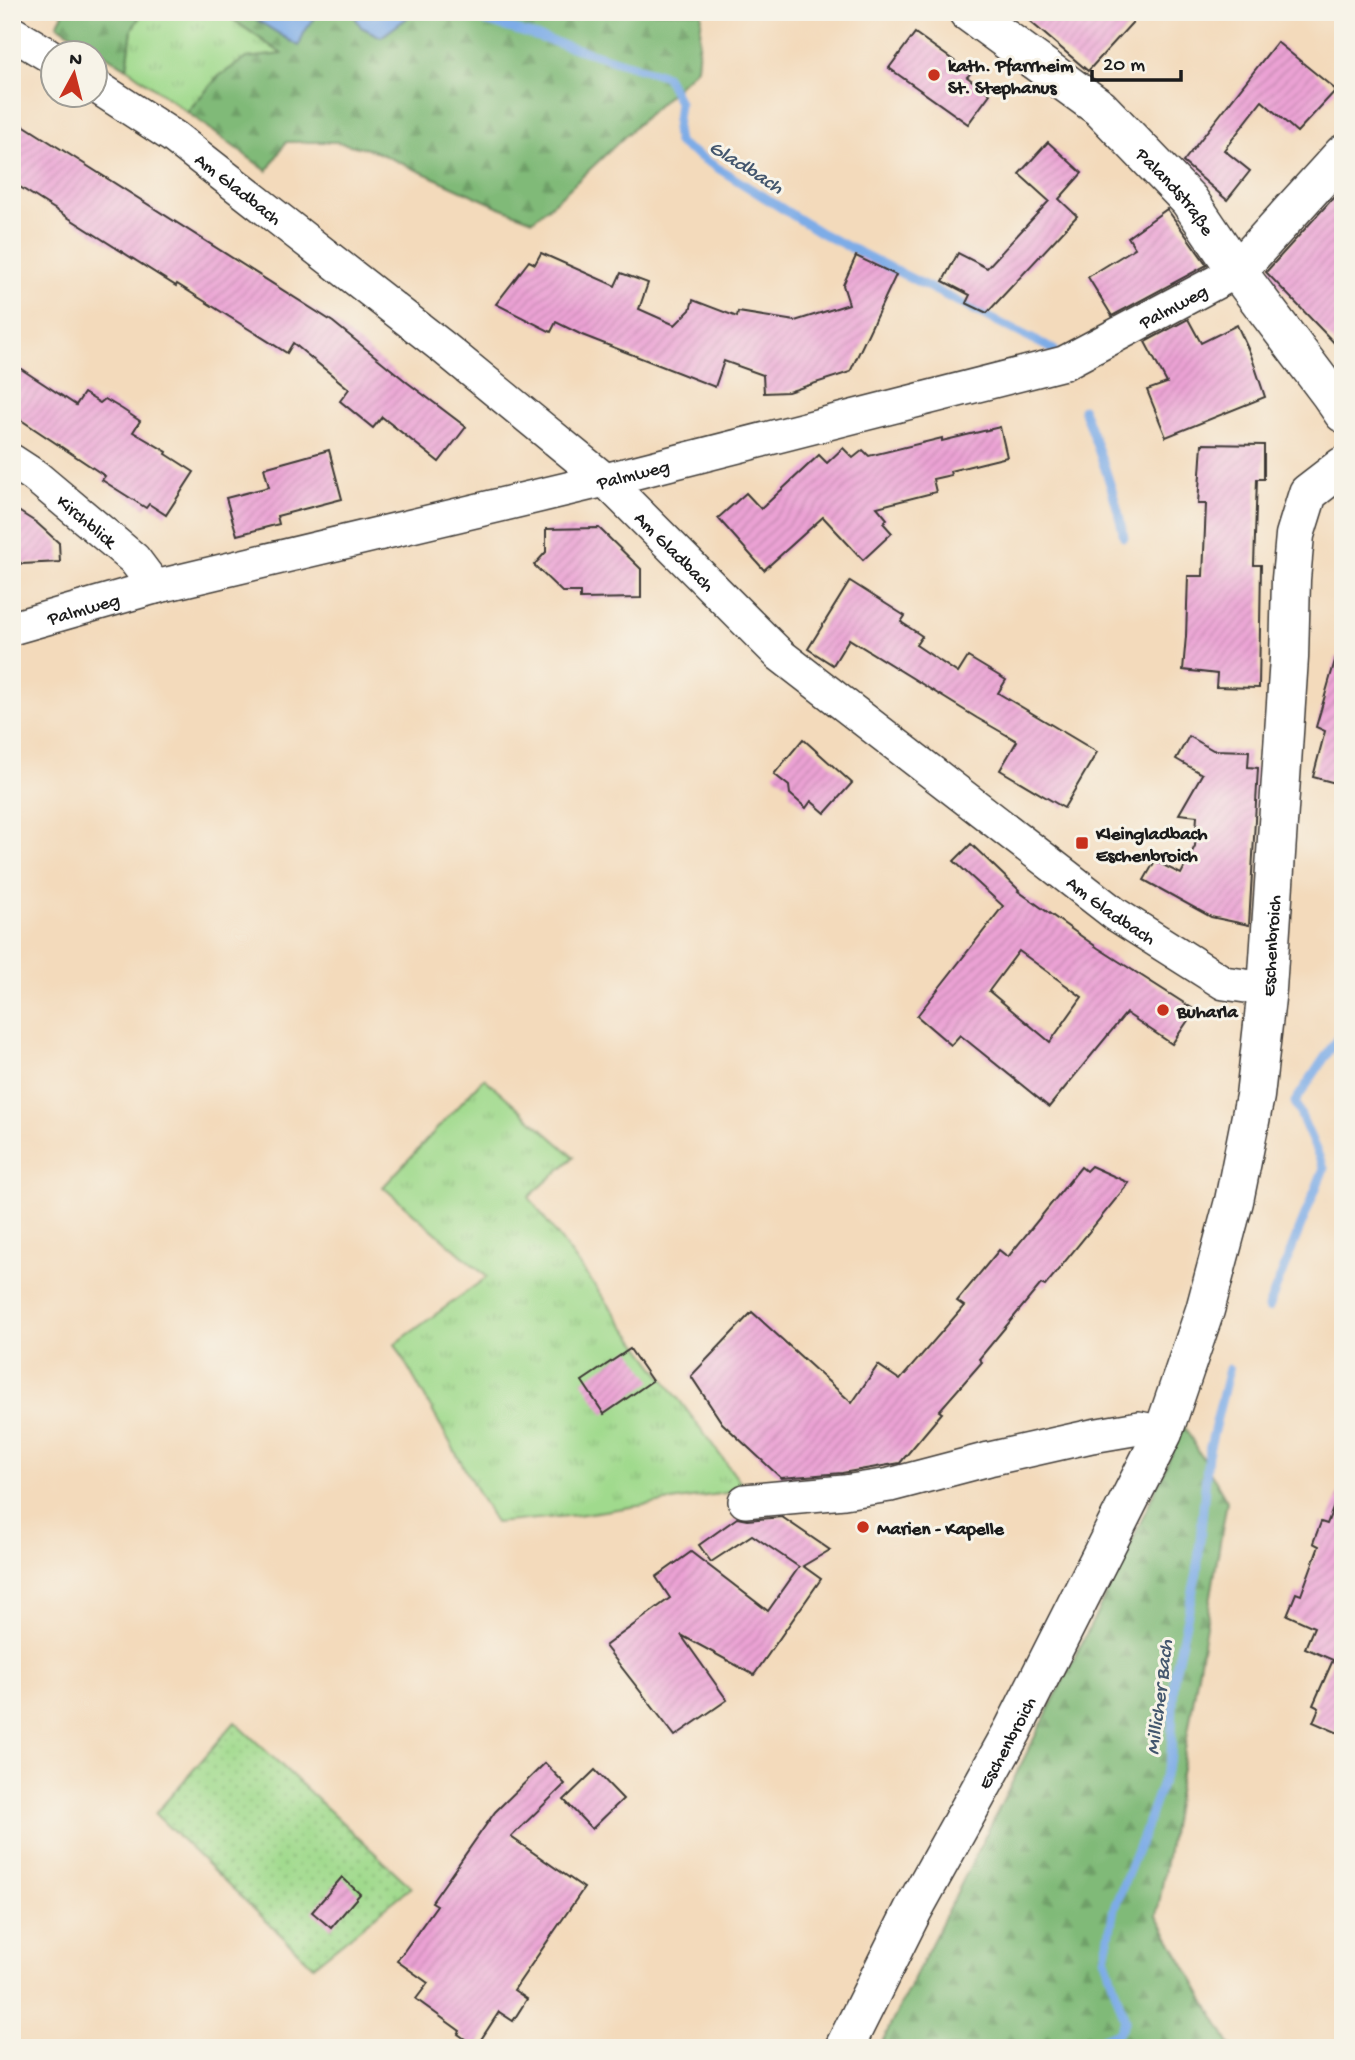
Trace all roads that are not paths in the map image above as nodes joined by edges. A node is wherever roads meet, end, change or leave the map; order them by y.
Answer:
1 (968, 12) edge
2 (12, 33) edge
3 (38, 49) edge
4 (108, 94) edge
5 (1343, 153) edge
6 (1237, 271) junction
7 (1343, 413) edge
8 (12, 461) edge
9 (1343, 466) edge
10 (605, 480) junction
11 (155, 587) junction
12 (12, 628) edge
13 (1267, 989) junction
14 (1163, 1433) junction
15 (745, 1501) dead end
16 (844, 2048) edge

1 - 6 street, Palandstraße
2 - 3 street
4 - 10 street, Am Gladbach
5 - 6 street
6 - 7 street, Palandstraße
6 - 10 street, Palmweg
8 - 11 street, Kirchblick
9 - 13 street, Eschenbroich
10 - 11 street, Palmweg
10 - 13 street, Am Gladbach
11 - 12 street, Palmweg
13 - 14 street, Eschenbroich
14 - 15 street
14 - 16 street, Eschenbroich

